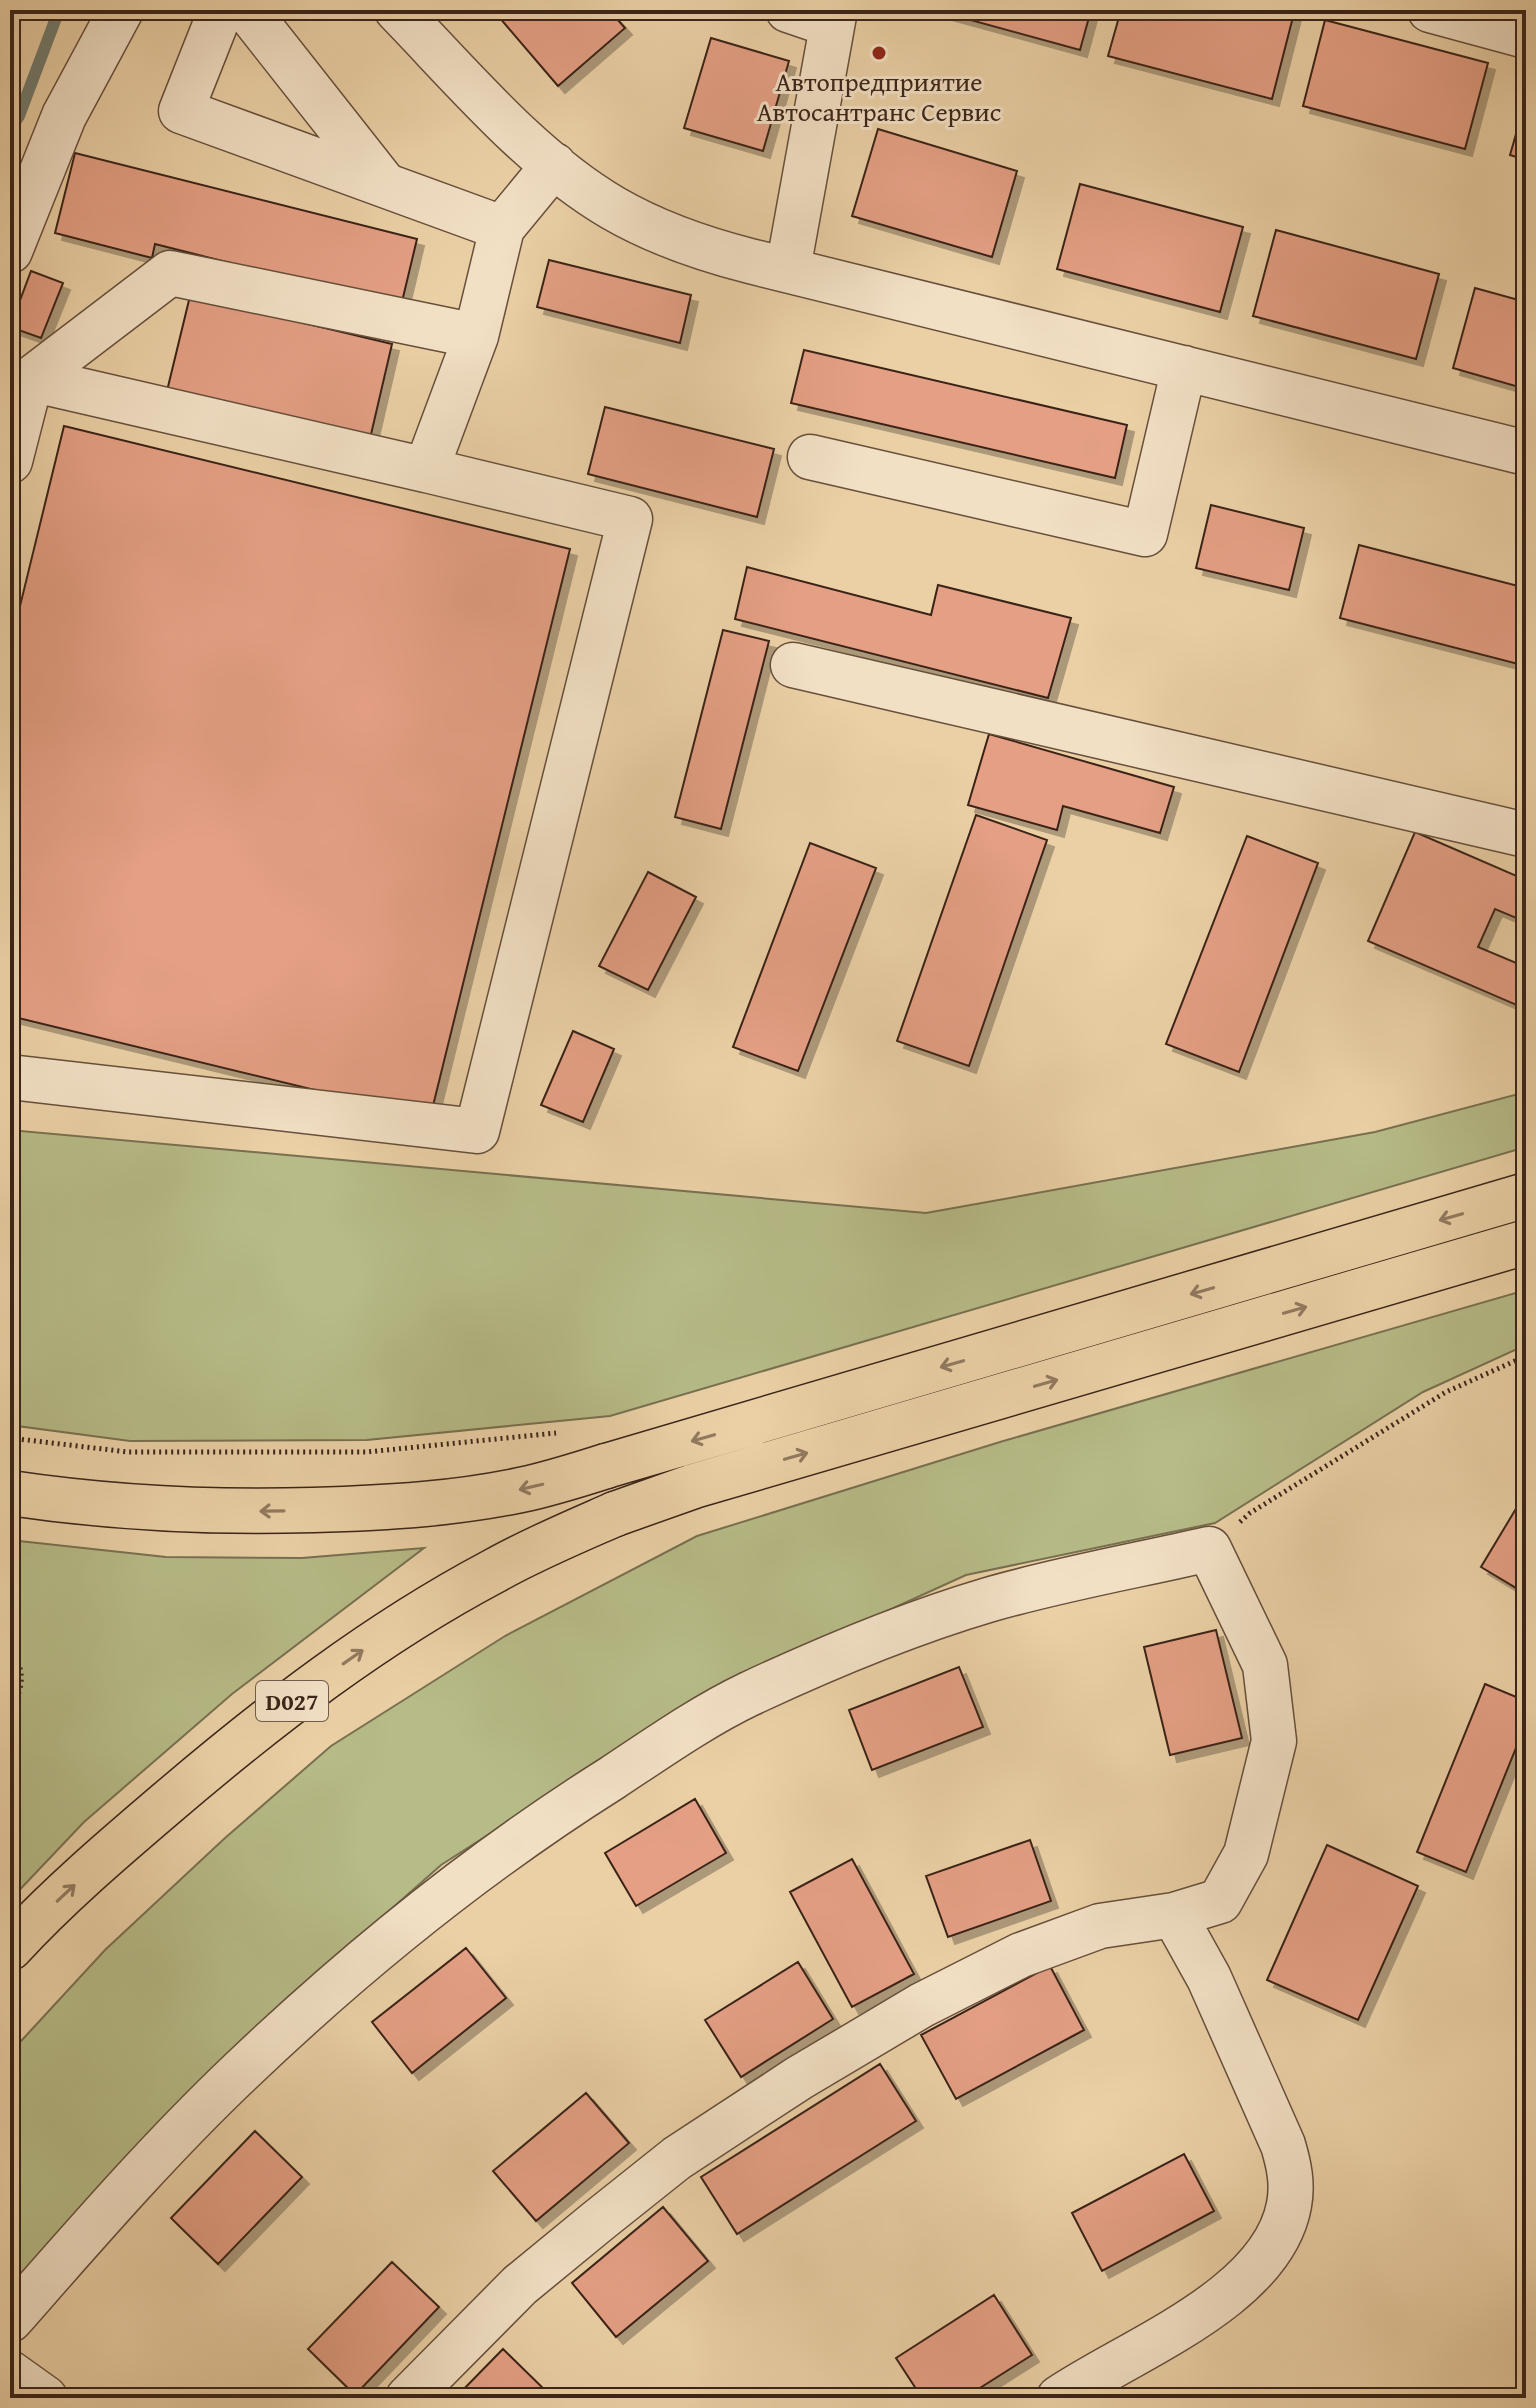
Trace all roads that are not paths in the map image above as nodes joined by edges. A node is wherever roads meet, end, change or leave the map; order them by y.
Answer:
1 (121, 10) edge
2 (221, 10) edge
3 (247, 10) edge
4 (397, 10) edge
5 (788, 10) edge
6 (1430, 10) edge
7 (833, 18) edge
8 (1526, 36) edge
9 (554, 165) junction
10 (385, 185) junction
11 (502, 228) junction
12 (10, 251) edge
13 (788, 269) junction
14 (476, 336) junction
15 (1184, 368) junction
16 (31, 379) junction
17 (1526, 453) edge
18 (810, 457) dead end
19 (10, 461) edge
20 (426, 470) junction
21 (793, 665) dead end
22 (1526, 835) edge
23 (10, 1077) edge
24 (1526, 1195) edge
25 (1526, 1242) edge
26 (10, 1493) edge
27 (1174, 1915) junction
28 (10, 1948) edge
29 (10, 2320) edge
30 (10, 2373) edge
31 (45, 2398) edge
32 (408, 2398) edge
33 (1059, 2398) edge

1 - 12 street
2 - 10 street
3 - 10 street
4 - 9 street
5 - 7 street
6 - 8 street
7 - 13 street
9 - 11 street
9 - 13 street
10 - 11 street
11 - 14 street
13 - 15 street
14 - 16 street
14 - 20 street
15 - 17 street
15 - 18 street
16 - 19 street
16 - 20 street
20 - 23 street
21 - 22 street
24 -> 26 main road
28 -> 25 main road, D027
27 - 29 street
27 - 32 street
27 - 33 street
30 - 31 street

